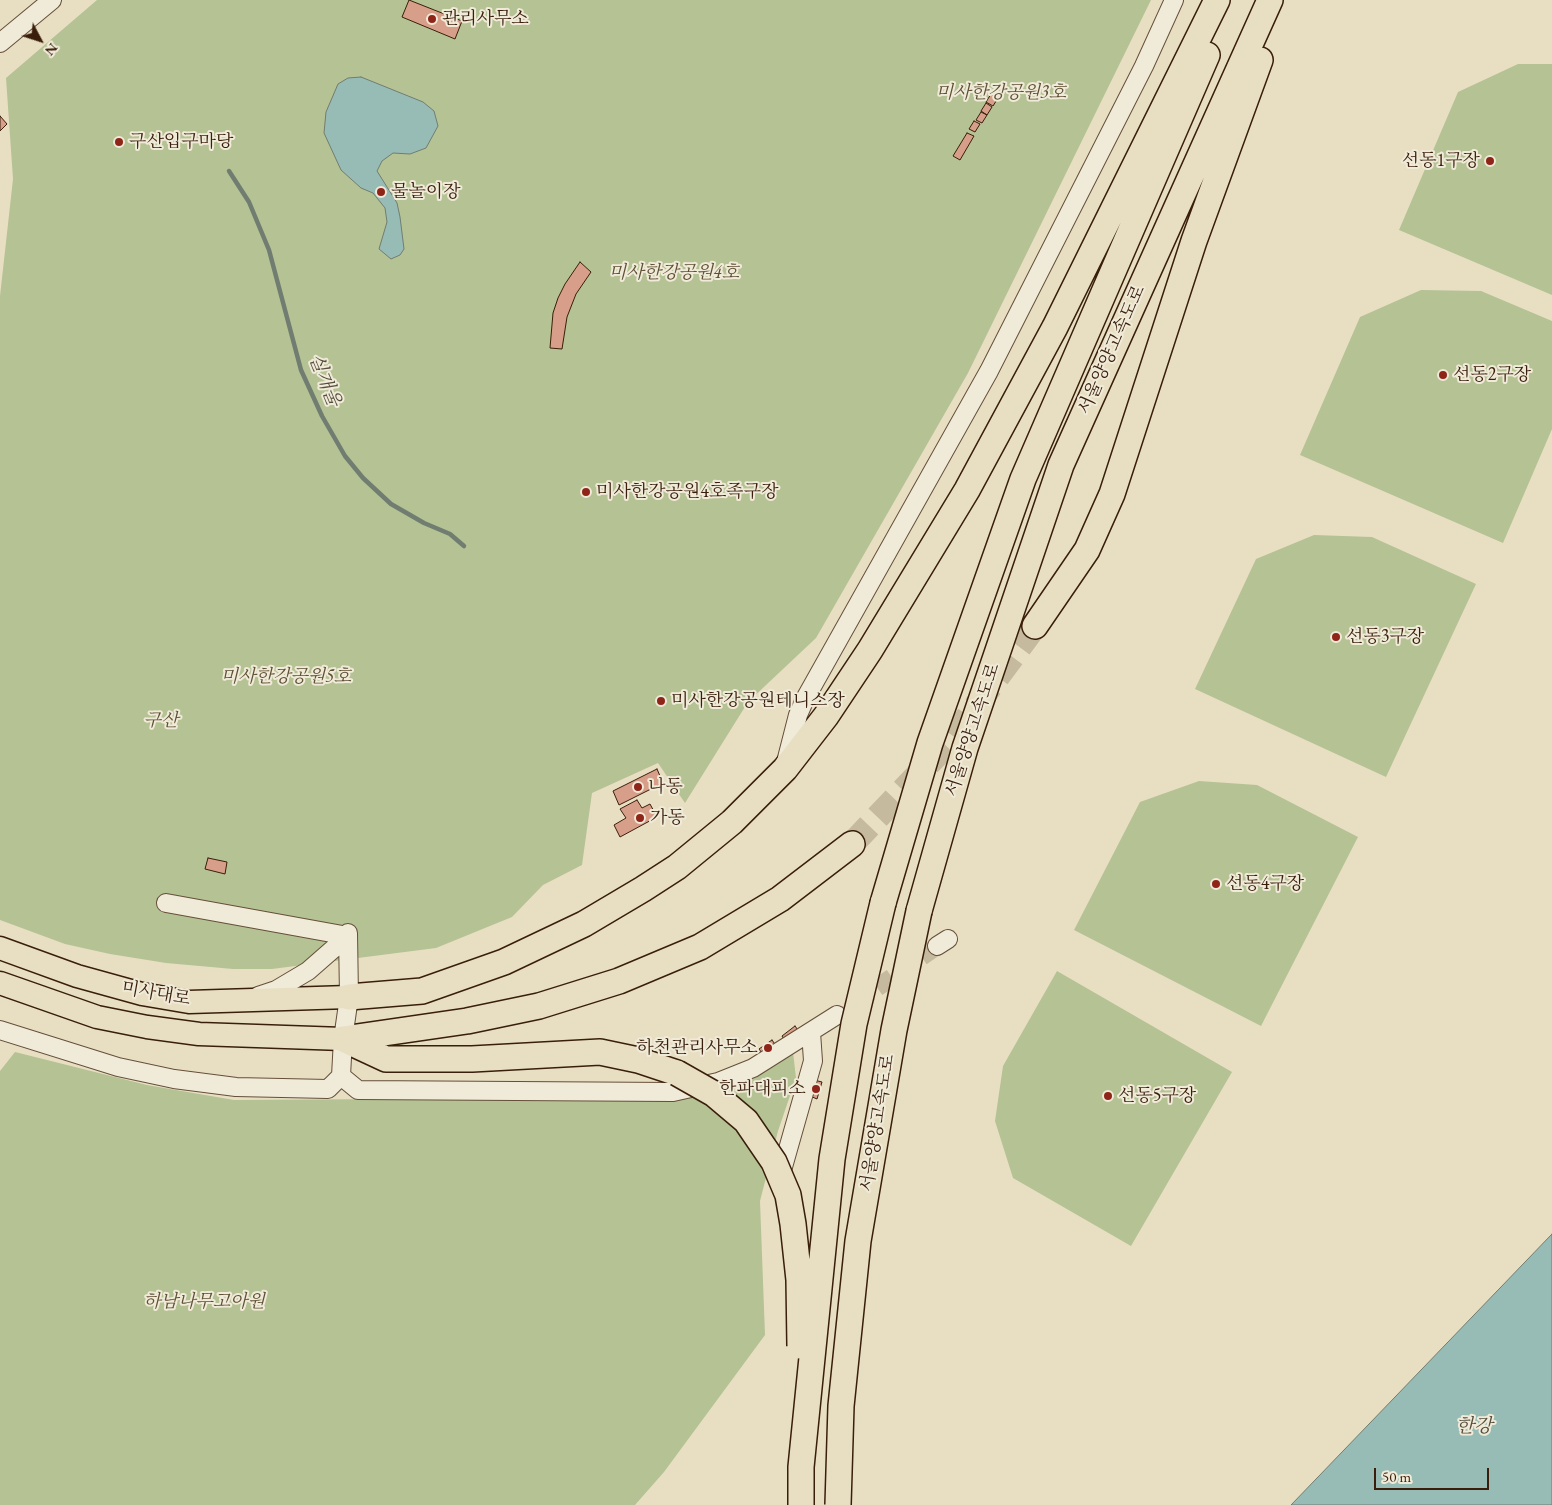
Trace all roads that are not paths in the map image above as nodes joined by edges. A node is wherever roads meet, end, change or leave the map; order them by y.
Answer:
1 (52, 0) edge
2 (1174, 0) edge
3 (1217, 0) edge
4 (1231, 0) edge
5 (1270, 0) edge
6 (1283, 0) edge
7 (0, 43) edge
8 (1035, 626) tunnel mouth
9 (785, 769) junction
10 (852, 844) tunnel mouth
11 (166, 903) dead end
12 (348, 935) junction
13 (0, 948) edge
14 (0, 982) edge
15 (349, 997) junction
16 (245, 1000) junction
17 (837, 1015) dead end
18 (0, 1030) edge
19 (811, 1032) junction
20 (343, 1038) junction
21 (342, 1076) junction
22 (776, 1196) dead end
23 (801, 1467) junction
24 (801, 1505) edge
25 (838, 1505) edge

1 - 7 street
2 - 9 street
3 - 9 highway
4 - 23 highway, 서울양양고속도로, bridge
5 - 25 highway, 서울양양고속도로, bridge
6 - 8 highway
9 - 15 highway
10 - 20 highway
11 - 12 street
12 - 15 street
12 - 16 street
13 - 16 main road, 미사대로
14 - 20 main road, 미사대로
15 - 16 main road, 미사대로
15 - 20 street
17 - 19 street
18 - 21 street
19 - 21 street
19 - 22 street
20 - 21 street
20 - 23 highway, bridge
23 - 24 highway, 서울양양고속도로, bridge

